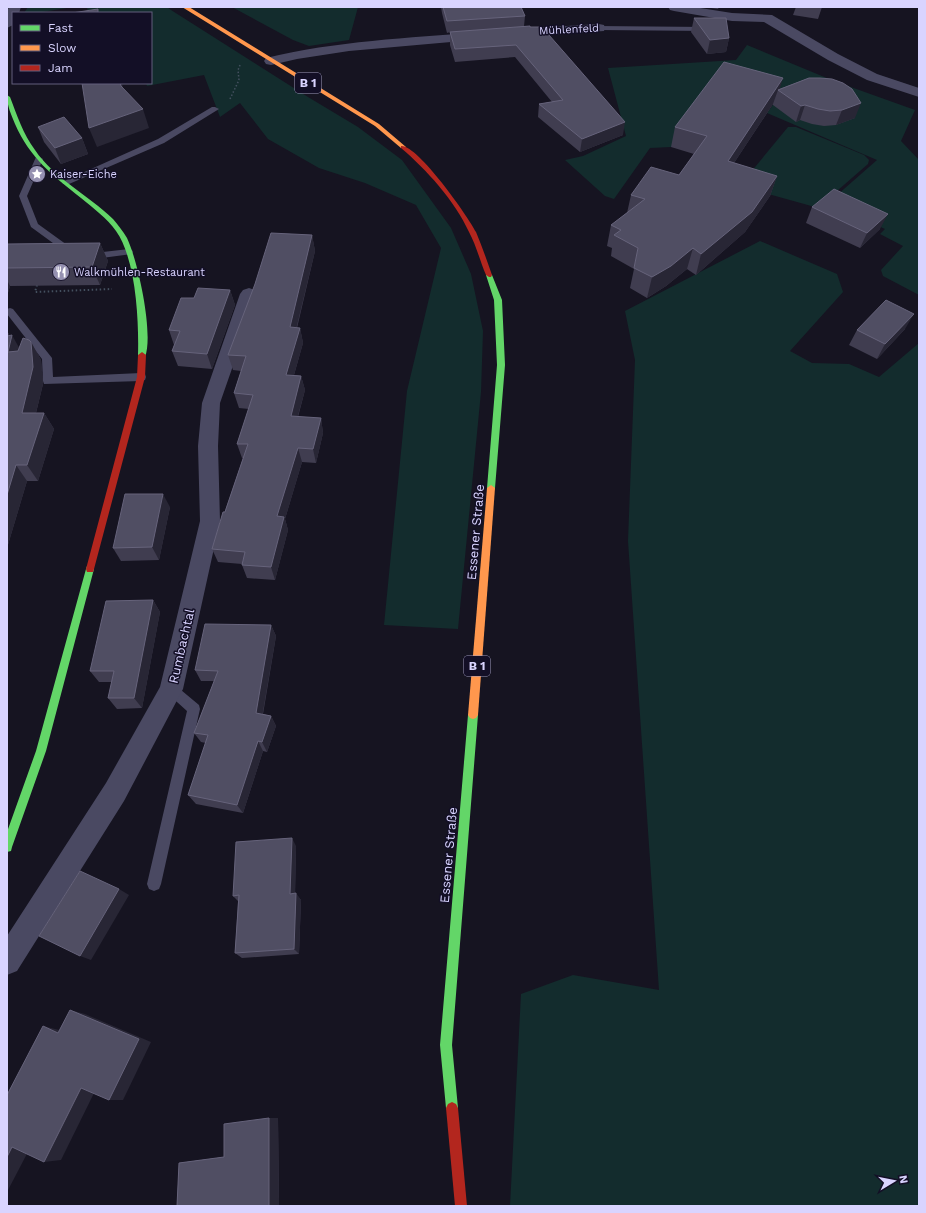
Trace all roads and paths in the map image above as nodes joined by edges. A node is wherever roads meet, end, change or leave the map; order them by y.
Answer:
1 (185, 7) edge
2 (674, 7) edge
3 (769, 12) edge
4 (12, 13) edge
5 (7, 24) edge
6 (599, 28) joint
7 (719, 29) edge
8 (271, 61) junction
9 (919, 93) edge
10 (7, 97) edge
11 (215, 109) dead end
12 (38, 159) junction
13 (66, 182) junction
14 (129, 252) junction
15 (36, 286) dead end
16 (138, 291) junction
17 (249, 294) dead end
18 (10, 311) dead end
19 (141, 377) junction
20 (172, 689) junction
21 (7, 848) edge
22 (154, 884) dead end
23 (7, 961) edge
24 (461, 1206) edge

1 - 8 main road, Essener Straße / B 1
2 - 3 street
3 - 9 street
4 - 5 street
6 - 7 lane, Mühlenfeld
6 - 8 street, Mühlenfeld
8 - 24 main road, Essener Straße / B 1
10 - 12 main road
11 - 13 lane
12 - 13 main road
12 - 14 lane
13 - 14 main road
14 - 16 main road
15 - 16 path
16 - 19 main road
17 - 20 street, Rumbachtal
18 - 19 lane
19 - 21 main road
20 - 22 lane
20 - 23 street, Rumbachtal

